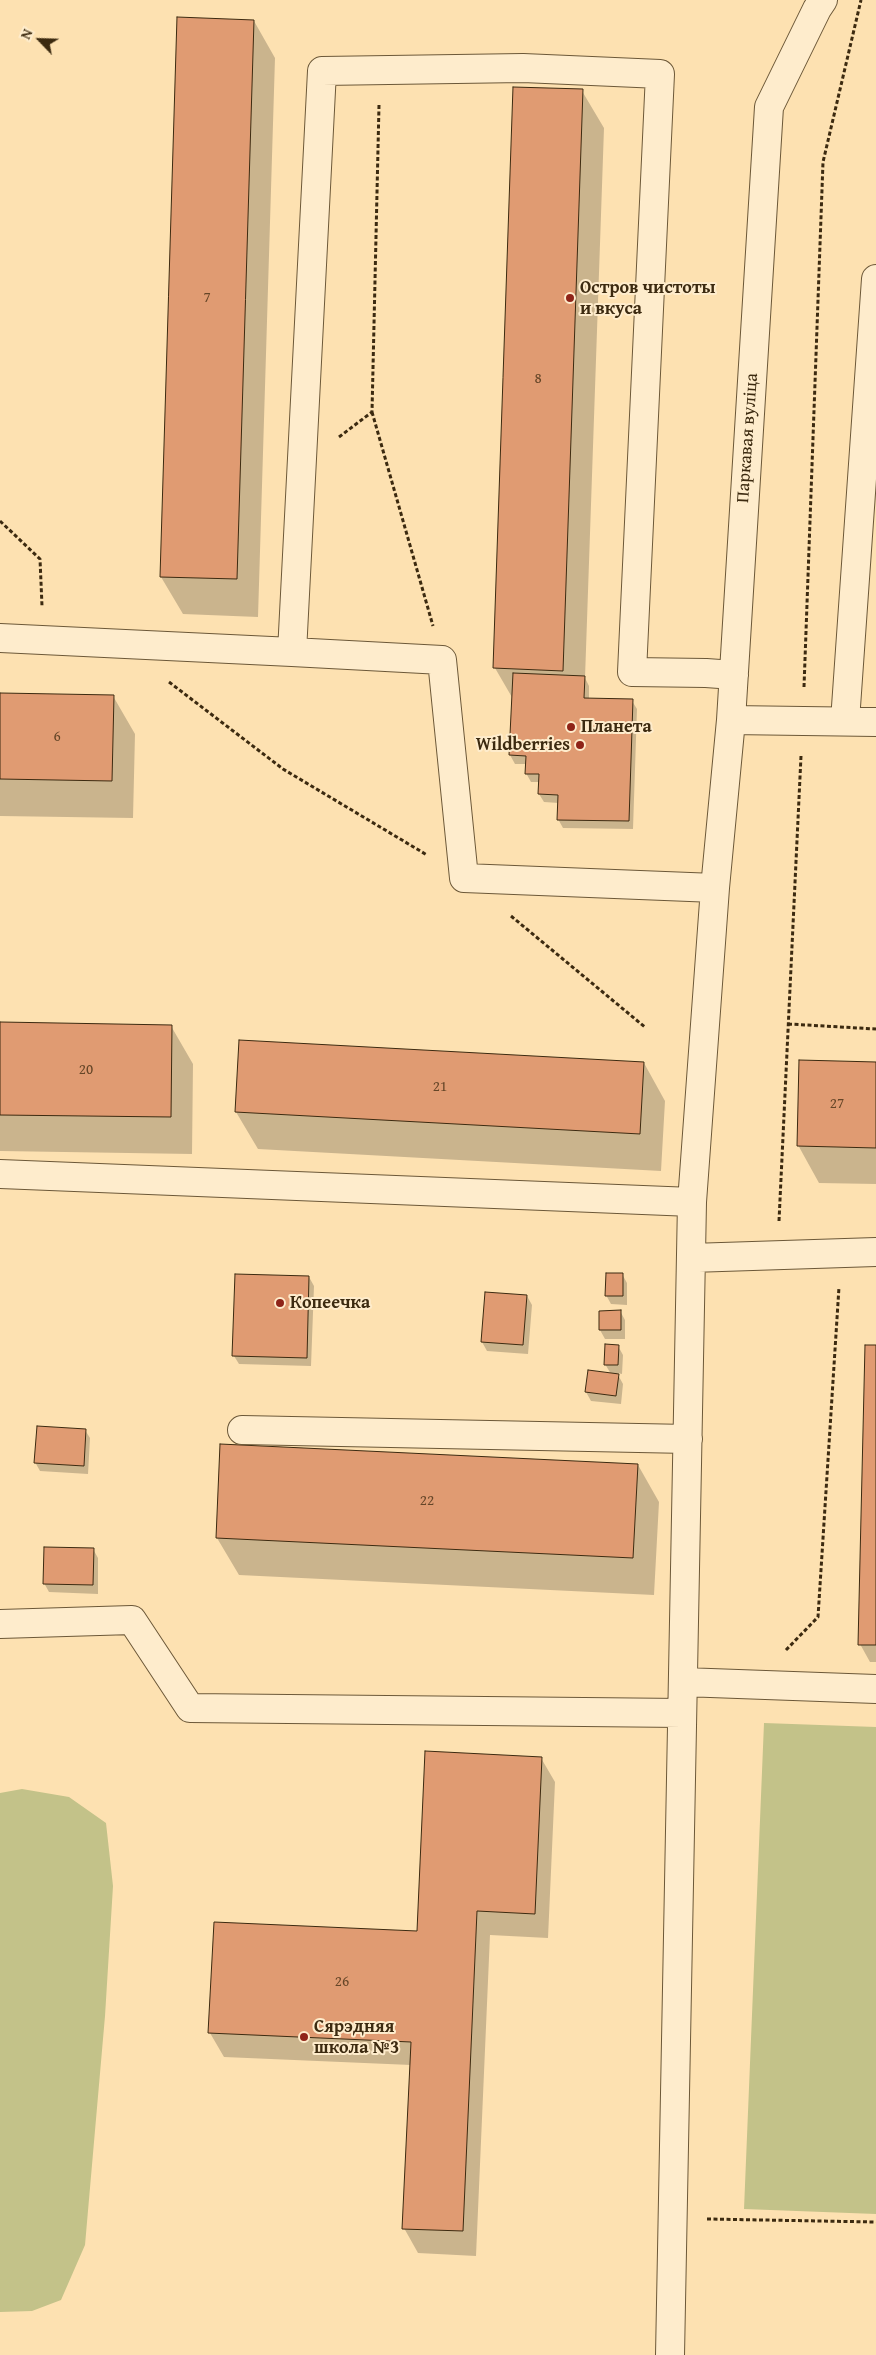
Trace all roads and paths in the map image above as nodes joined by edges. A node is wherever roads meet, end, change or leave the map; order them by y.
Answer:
1 (823, 0) edge
2 (861, 0) edge
3 (380, 70) junction
4 (876, 279) edge
5 (372, 412) junction
6 (301, 464) junction
7 (0, 521) edge
8 (0, 638) edge
9 (44, 638) junction
10 (292, 652) junction
11 (442, 660) junction
12 (734, 675) junction
13 (164, 679) dead end
14 (731, 720) junction
15 (803, 721) junction
16 (845, 721) junction
17 (876, 722) edge
18 (464, 878) junction
19 (715, 888) junction
20 (510, 915) dead end
21 (788, 1024) junction
22 (646, 1028) dead end
23 (876, 1029) edge
24 (0, 1174) edge
25 (692, 1202) junction
26 (876, 1252) edge
27 (842, 1253) junction
28 (777, 1255) junction
29 (691, 1258) junction
30 (242, 1430) dead end
31 (688, 1439) junction
32 (0, 1624) edge
33 (683, 1682) junction
34 (752, 1685) junction
35 (876, 1689) edge
36 (682, 1713) junction
37 (674, 2219) junction
38 (876, 2222) edge
39 (670, 2355) edge

1 - 12 street, Паркавая вуліца
2 - 15 path
3 - 5 path
3 - 6 street
3 - 12 street
4 - 16 street
5 - 6 path
5 - 11 path
6 - 10 street
7 - 9 path
8 - 9 street
9 - 10 street
10 - 11 street
11 - 18 street
12 - 14 street, Паркавая вуліца
13 - 18 path
14 - 15 street
14 - 19 street, Паркавая вуліца
15 - 16 street
15 - 21 path
16 - 17 street
18 - 19 street
19 - 25 street, Паркавая вуліца
20 - 22 path
21 - 23 path
21 - 28 path
24 - 25 street
25 - 29 street, Паркавая вуліца
26 - 27 street
27 - 28 street
27 - 34 path
28 - 29 street
29 - 31 street, Паркавая вуліца
30 - 31 street
31 - 33 street, Паркавая вуліца
32 - 36 street
33 - 34 street
33 - 36 street, Паркавая вуліца
34 - 35 street
36 - 37 street, Паркавая вуліца
37 - 38 path
37 - 39 street, Паркавая вуліца

